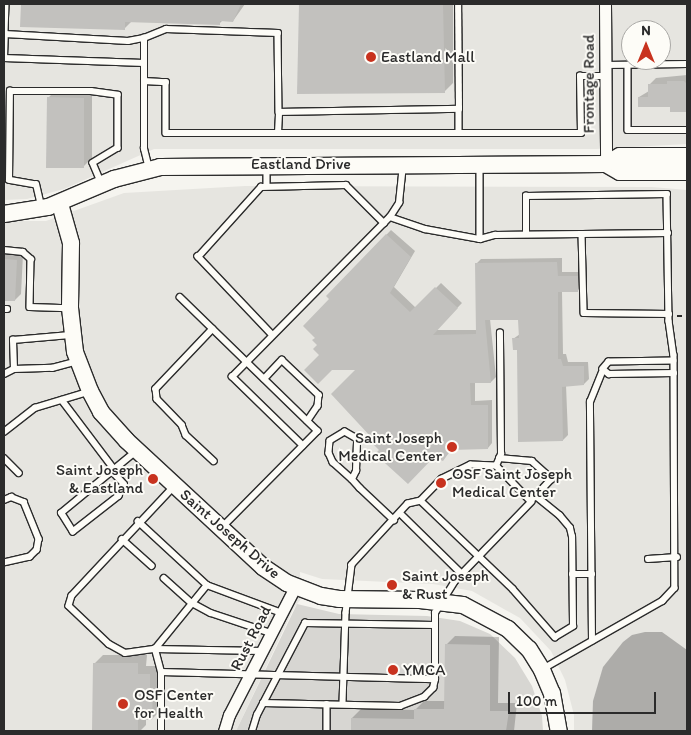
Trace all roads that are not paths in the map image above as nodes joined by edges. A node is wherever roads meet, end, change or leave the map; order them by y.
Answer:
1 (6, 4) edge
2 (458, 4) edge
3 (605, 4) edge
4 (5, 34) junction
5 (144, 38) junction
6 (4, 58) edge
7 (144, 63) junction
8 (671, 64) edge
9 (687, 64) edge
10 (621, 67) edge
11 (605, 70) junction
12 (628, 70) edge
13 (144, 81) junction
14 (459, 109) junction
15 (279, 112) junction
16 (687, 130) edge
17 (278, 133) junction
18 (459, 133) junction
19 (687, 156) edge
20 (480, 163) junction
21 (403, 164) junction
22 (606, 164) junction
23 (267, 165) junction
24 (149, 168) junction
25 (687, 172) edge
26 (102, 184) junction
27 (268, 186) junction
28 (60, 204) junction
29 (42, 209) junction
30 (4, 214) edge
31 (390, 217) junction
32 (384, 223) junction
33 (668, 233) junction
34 (526, 234) junction
35 (582, 234) junction
36 (480, 239) junction
37 (4, 250) edge
38 (180, 297) dead end
39 (70, 308) junction
40 (669, 314) junction
41 (213, 329) junction
42 (500, 333) dead end
43 (72, 335) junction
44 (272, 335) junction
45 (78, 361) junction
46 (674, 361) junction
47 (246, 362) junction
48 (14, 369) junction
49 (603, 369) junction
50 (674, 373) junction
51 (4, 374) edge
52 (264, 379) junction
53 (90, 391) junction
54 (62, 400) junction
55 (308, 421) junction
56 (4, 432) edge
57 (303, 446) junction
58 (136, 450) junction
59 (4, 458) edge
60 (500, 458) junction
61 (214, 461) dead end
62 (496, 466) junction
63 (114, 471) junction
64 (19, 473) dead end
65 (352, 480) junction
66 (175, 486) junction
67 (535, 496) junction
68 (4, 500) edge
69 (421, 501) junction
70 (530, 502) junction
71 (400, 513) junction
72 (394, 520) junction
73 (138, 521) junction
74 (221, 528) junction
75 (122, 539) junction
76 (478, 557) junction
77 (677, 558) junction
78 (648, 559) dead end
79 (4, 563) edge
80 (152, 566) dead end
81 (462, 574) junction
82 (572, 574) junction
83 (592, 574) junction
84 (164, 578) dead end
85 (207, 585) junction
86 (295, 587) junction
87 (348, 600) junction
88 (441, 601) junction
89 (192, 602) junction
90 (282, 612) junction
91 (345, 624) junction
92 (434, 625) junction
93 (271, 633) junction
94 (592, 641) junction
95 (155, 649) junction
96 (262, 651) junction
97 (542, 670) junction
98 (161, 672) junction
99 (250, 674) junction
100 (277, 675) junction
101 (344, 676) junction
102 (435, 678) junction
103 (263, 703) junction
104 (327, 704) junction
105 (343, 704) junction
106 (161, 731) edge
107 (224, 731) edge
108 (252, 731) edge
109 (327, 731) edge
110 (559, 731) edge

1 - 4 lane
2 - 14 lane
3 - 11 street, Frontage Road
4 - 5 lane
4 - 6 lane
5 - 7 lane
5 - 15 lane
6 - 7 lane
7 - 13 lane
8 - 9 lane
10 - 11 lane
11 - 18 lane
11 - 22 street, Frontage Road
12 - 16 lane
13 - 17 lane
13 - 24 lane
14 - 15 lane
14 - 18 lane
15 - 17 lane
17 - 18 lane
19 - 22 street, Eastland Drive
20 - 21 street, Eastland Drive
20 - 22 street, Eastland Drive
20 - 36 lane
21 - 23 street, Eastland Drive
21 - 31 lane
22 - 25 street, Eastland Drive
23 - 24 street, Eastland Drive
23 - 27 lane
24 - 26 street, Eastland Drive
26 - 28 street, Eastland Drive
26 - 29 lane
27 - 32 lane
27 - 44 lane
28 - 29 street, Eastland Drive
28 - 39 street, Saint Joseph Drive
29 - 30 street, Eastland Drive
31 - 32 lane
31 - 36 lane
32 - 44 lane
33 - 34 lane
33 - 35 lane
33 - 40 lane
34 - 35 lane
34 - 36 lane
35 - 40 lane
37 - 39 lane
38 - 41 lane
39 - 43 street, Saint Joseph Drive
40 - 46 lane
41 - 47 lane
41 - 61 lane
42 - 60 lane
43 - 45 street, Saint Joseph Drive
43 - 48 lane
44 - 47 lane
45 - 48 lane
45 - 53 street, Saint Joseph Drive
46 - 49 lane
46 - 50 lane
47 - 52 lane
47 - 57 lane
48 - 51 lane
49 - 50 lane
49 - 83 lane
50 - 77 lane
52 - 55 lane
52 - 55 lane
53 - 54 lane
53 - 58 street, Saint Joseph Drive
54 - 56 lane
54 - 63 lane
55 - 57 lane
57 - 74 lane
58 - 63 lane
58 - 66 street, Saint Joseph Drive
59 - 64 lane
60 - 62 lane
60 - 67 lane
62 - 69 lane
62 - 70 lane
63 - 63 lane
65 - 65 lane
65 - 72 lane
66 - 73 lane
66 - 74 street, Saint Joseph Drive
67 - 70 lane
67 - 82 lane
68 - 79 lane
69 - 71 lane
69 - 76 lane
70 - 76 lane
71 - 72 lane
71 - 81 lane
72 - 87 lane
73 - 75 lane
73 - 85 lane
74 - 86 street, Saint Joseph Drive
75 - 80 lane
75 - 95 lane
76 - 81 lane
76 - 82 lane
77 - 78 lane
77 - 94 lane
81 - 88 lane
82 - 83 lane
83 - 94 lane
84 - 89 lane
85 - 89 lane
85 - 90 lane
86 - 87 street, Saint Joseph Drive
86 - 90 street, Rust Road
87 - 88 street, Saint Joseph Drive
87 - 91 lane
88 - 92 lane
88 - 97 street, Saint Joseph Drive
89 - 93 lane
89 - 95 lane
90 - 93 street, Rust Road
91 - 92 lane
91 - 100 lane
91 - 101 lane
92 - 102 lane
93 - 96 street, Rust Road
94 - 97 lane
95 - 96 lane
95 - 98 lane
96 - 99 street, Rust Road
97 - 110 street, Saint Joseph Drive
98 - 99 lane
98 - 106 lane
99 - 100 lane
99 - 107 street, Rust Road
100 - 101 lane
100 - 103 lane
101 - 102 lane
101 - 105 lane
102 - 105 lane
103 - 104 lane
103 - 108 lane
104 - 105 lane
104 - 109 lane

